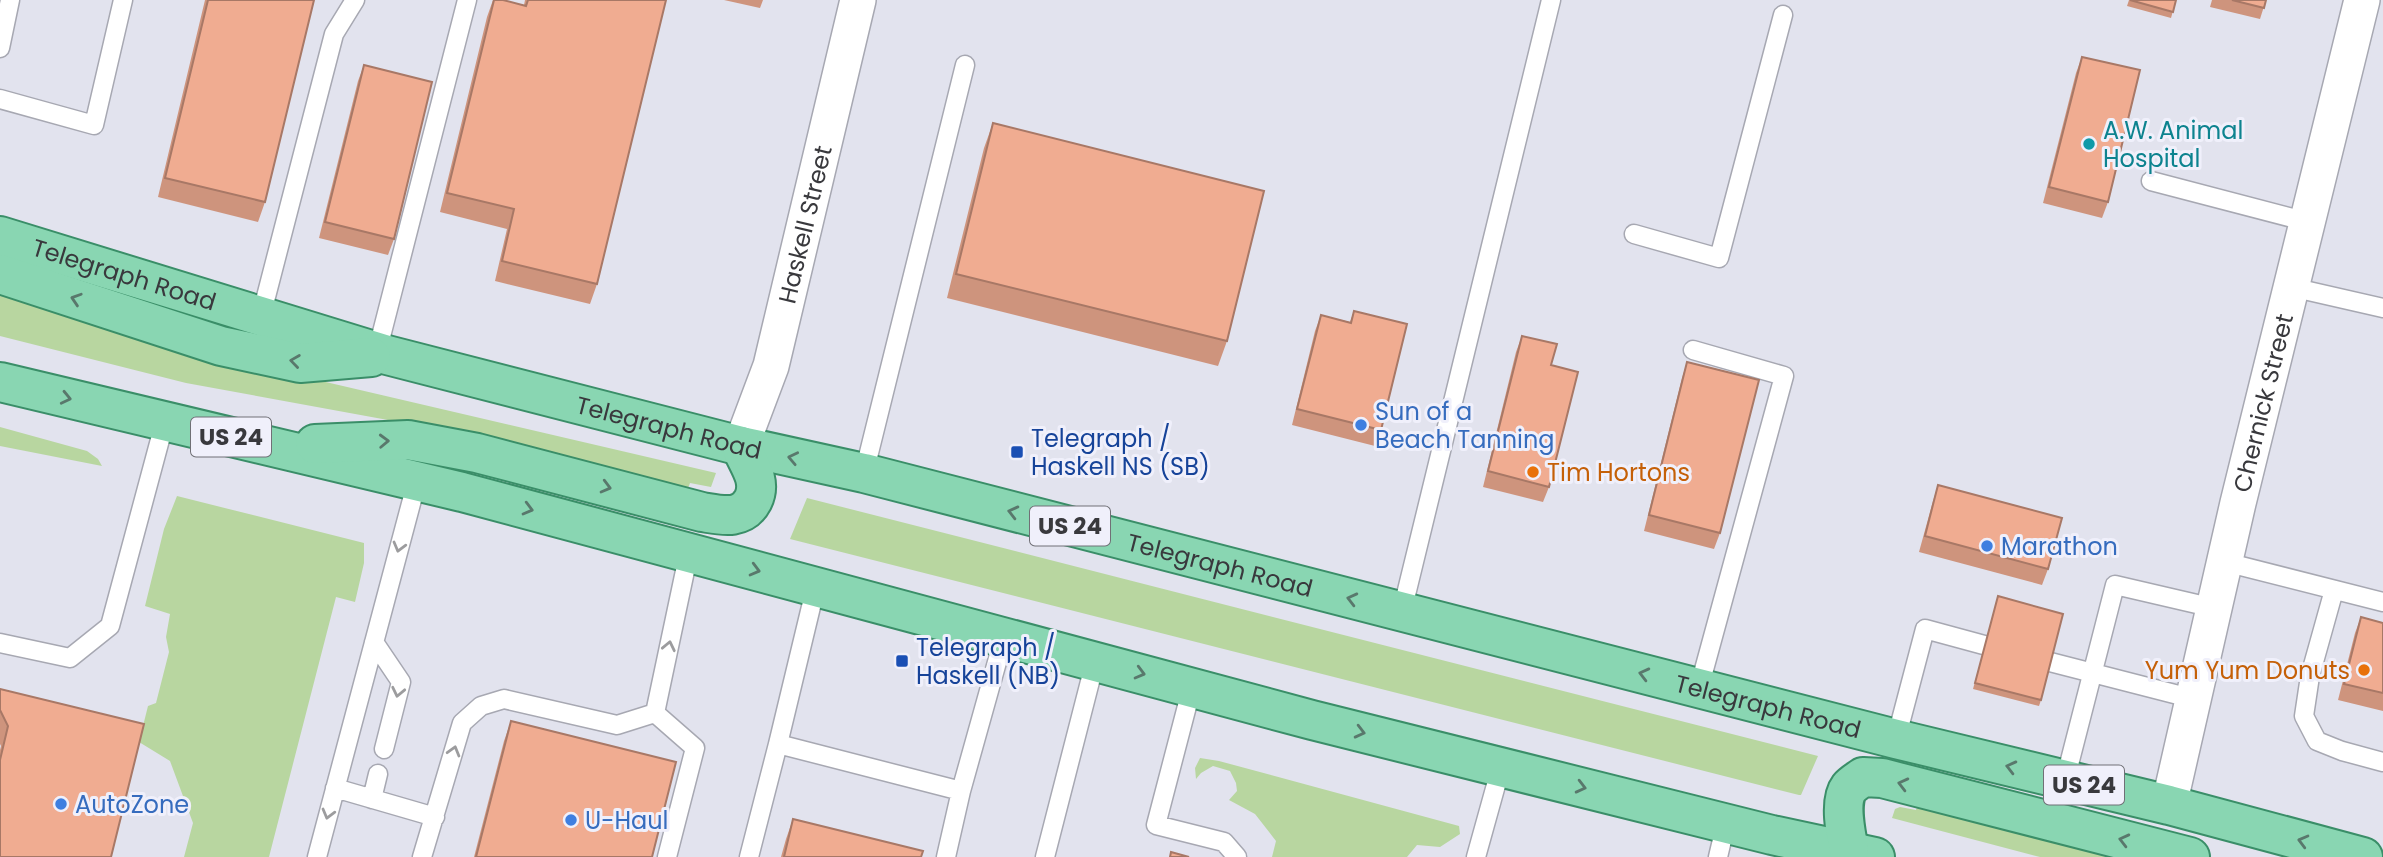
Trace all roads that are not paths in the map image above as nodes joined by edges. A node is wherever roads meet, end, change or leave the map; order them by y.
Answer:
1 (10, 0) edge
2 (123, 0) edge
3 (355, 0) edge
4 (467, 0) edge
5 (858, 0) edge
6 (1551, 0) edge
7 (2362, 0) edge
8 (1783, 15) dead end
9 (0, 48) edge
10 (965, 65) dead end
11 (0, 99) edge
12 (2151, 180) dead end
13 (2308, 222) junction
14 (1634, 234) dead end
15 (0, 236) edge
16 (0, 274) edge
17 (2291, 287) junction
18 (2383, 308) edge
19 (261, 316) junction
20 (1693, 350) dead end
21 (382, 354) junction
22 (0, 382) edge
23 (165, 421) junction
24 (267, 446) junction
25 (741, 446) junction
26 (864, 473) junction
27 (417, 481) junction
28 (689, 552) junction
29 (2225, 562) junction
30 (816, 586) junction
31 (2334, 590) junction
32 (2383, 602) edge
33 (2214, 608) junction
34 (1402, 611) junction
35 (1004, 637) junction
36 (374, 642) junction
37 (0, 643) edge
38 (1984, 645) edge
39 (1095, 662) junction
40 (2050, 662) edge
41 (2093, 673) junction
42 (1192, 687) junction
43 (1699, 688) junction
44 (2194, 699) junction
45 (655, 713) junction
46 (1896, 739) junction
47 (778, 744) junction
48 (384, 749) dead end
49 (2383, 762) edge
50 (1501, 767) junction
51 (377, 774) dead end
52 (2065, 780) junction
53 (335, 788) junction
54 (961, 791) junction
55 (372, 799) junction
56 (2169, 805) junction
57 (435, 817) junction
58 (1722, 840) edge
59 (1857, 855) edge
60 (317, 857) edge
61 (422, 857) edge
62 (667, 857) edge
63 (748, 857) edge
64 (946, 857) edge
65 (1045, 857) edge
66 (1237, 857) edge
67 (1476, 857) edge
68 (2190, 857) edge
69 (2363, 857) edge

1 - 9 lane
2 - 11 lane
3 - 19 lane
4 - 21 lane
5 - 25 street, Haskell Street
6 - 34 lane
7 - 13 street, Chernick Street
8 - 14 lane
10 - 26 lane
12 - 13 lane
13 - 17 street, Chernick Street
15 - 19 main road, Telegraph Road / US 24
21 -> 16 main road
17 - 18 lane
17 - 29 street, Chernick Street
19 - 21 main road, Telegraph Road / US 24
20 - 43 lane
21 - 25 main road, Telegraph Road / US 24
22 -> 23 main road, US 24
23 - 24 main road, US 24
23 - 37 lane
24 -> 25 main road
24 - 27 main road, US 24
26 -> 25 main road, Telegraph Road / US 24
34 -> 26 main road, Telegraph Road / US 24
27 -> 28 main road, US 24
27 -> 36 lane
28 -> 30 main road, US 24
45 -> 28 lane
29 - 31 lane
29 - 33 street, Chernick Street
30 - 35 main road, US 24
30 - 47 lane
31 - 32 lane
31 - 49 lane
33 - 41 lane
33 - 44 street, Chernick Street
43 -> 34 main road, Telegraph Road / US 24
35 - 39 main road, US 24
35 - 54 lane
36 -> 48 lane
36 - 53 lane
38 - 46 lane
39 -> 42 main road, US 24
39 - 65 lane
40 - 41 lane
41 - 44 lane
41 - 52 lane
42 -> 50 main road, US 24
42 - 66 lane
43 - 46 main road, Telegraph Road / US 24
44 - 56 street, Chernick Street
57 -> 45 lane
45 - 62 lane
52 -> 46 main road, Telegraph Road / US 24
47 - 54 lane
47 - 63 lane
50 -> 58 main road, US 24
50 - 67 lane
51 - 55 lane
52 - 56 main road, Telegraph Road / US 24
53 - 55 lane
53 -> 60 lane
54 - 64 lane
55 - 57 lane
69 -> 56 main road, Telegraph Road / US 24
57 - 61 lane
58 - 59 main road, US 24
68 -> 59 main road

